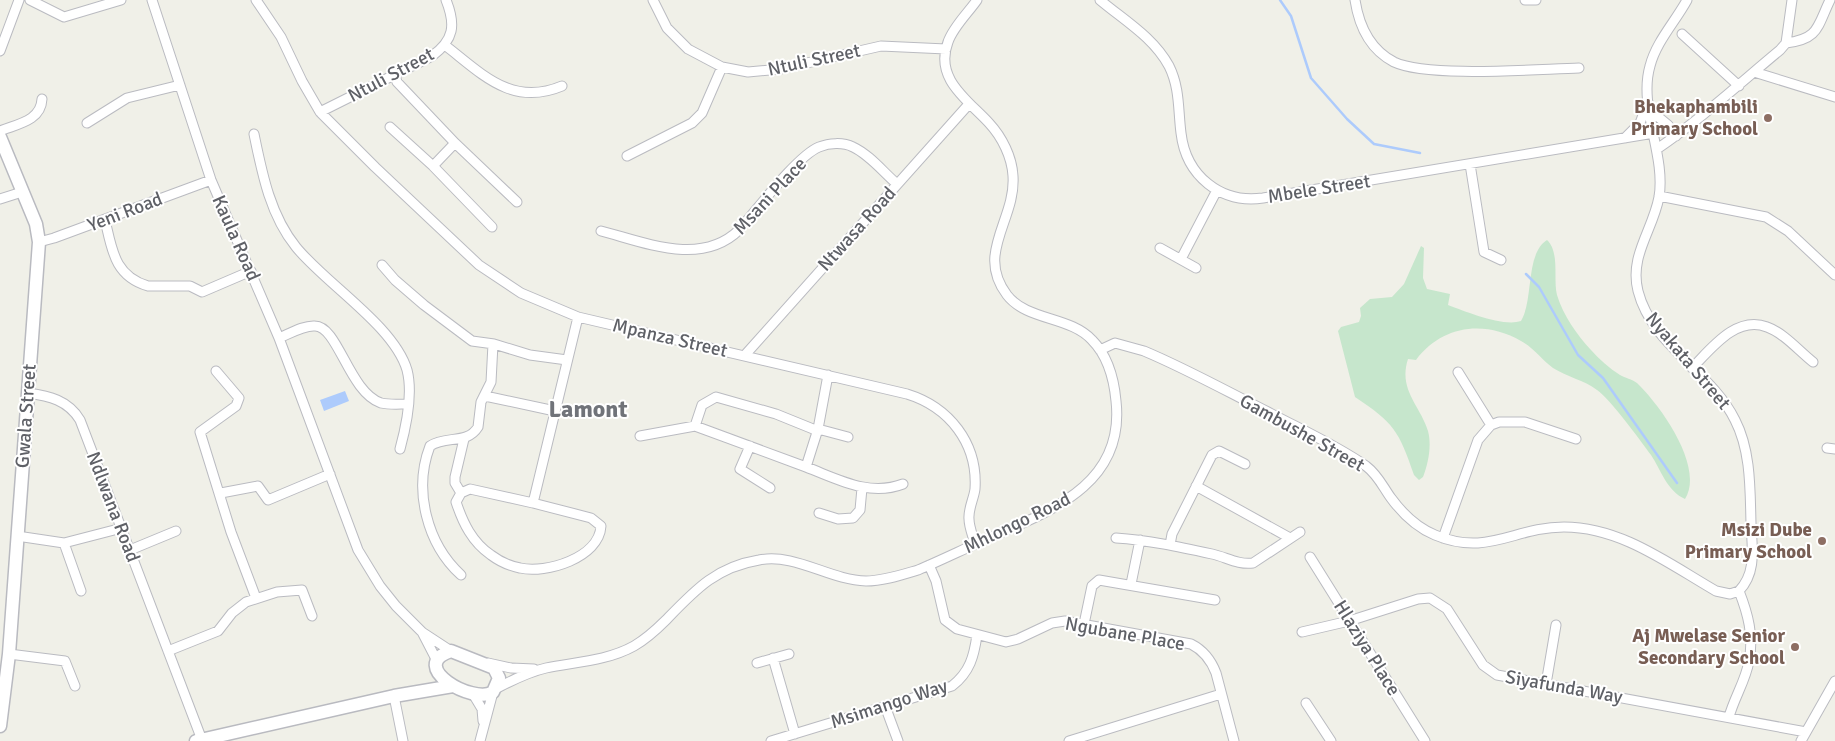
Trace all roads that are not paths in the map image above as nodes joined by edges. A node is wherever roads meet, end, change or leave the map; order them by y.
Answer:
1 (18, 0) edge
2 (30, 0) edge
3 (121, 0) edge
4 (152, 0) edge
5 (256, 0) edge
6 (446, 0) edge
7 (653, 0) edge
8 (977, 0) edge
9 (1100, 0) edge
10 (1355, 0) edge
11 (1525, 0) edge
12 (1536, 0) edge
13 (1686, 0) edge
14 (1792, 0) edge
15 (1830, 0) edge
16 (1682, 34) dead end
17 (1786, 43) junction
18 (446, 46) junction
19 (946, 49) junction
20 (0, 51) edge
21 (722, 67) junction
22 (1579, 68) dead end
23 (1754, 72) junction
24 (395, 75) junction
25 (180, 85) junction
26 (562, 86) dead end
27 (1739, 86) junction
28 (1835, 97) edge
29 (42, 99) dead end
30 (1648, 100) junction
31 (970, 104) junction
32 (1651, 111) junction
33 (320, 112) junction
34 (87, 123) dead end
35 (390, 127) dead end
36 (0, 131) edge
37 (1654, 133) junction
38 (254, 134) dead end
39 (1676, 136) junction
40 (0, 137) edge
41 (1622, 139) junction
42 (455, 143) junction
43 (1657, 149) junction
44 (626, 156) dead end
45 (1470, 164) junction
46 (433, 166) junction
47 (211, 180) junction
48 (897, 184) junction
49 (22, 192) junction
50 (1216, 192) junction
51 (1659, 196) junction
52 (0, 199) edge
53 (517, 202) dead end
54 (105, 220) junction
55 (492, 227) dead end
56 (601, 231) dead end
57 (39, 242) junction
58 (1160, 248) dead end
59 (1181, 259) junction
60 (1501, 260) dead end
61 (382, 265) dead end
62 (1196, 268) dead end
63 (251, 271) junction
64 (1835, 275) edge
65 (578, 317) junction
66 (279, 338) junction
67 (493, 344) junction
68 (1100, 350) junction
69 (745, 355) junction
70 (567, 360) junction
71 (1813, 362) dead end
72 (1692, 368) junction
73 (216, 371) dead end
74 (1458, 372) dead end
75 (828, 375) junction
76 (28, 393) junction
77 (485, 396) junction
78 (408, 404) junction
79 (555, 411) junction
80 (1492, 425) junction
81 (694, 426) junction
82 (818, 430) junction
83 (640, 436) dead end
84 (848, 437) dead end
85 (464, 439) junction
86 (1576, 440) dead end
87 (750, 446) junction
88 (400, 449) dead end
89 (1245, 464) dead end
90 (806, 467) junction
91 (330, 474) junction
92 (903, 484) dead end
93 (1196, 486) junction
94 (770, 488) dead end
95 (862, 488) junction
96 (221, 493) junction
97 (461, 493) junction
98 (533, 503) junction
99 (819, 513) dead end
100 (122, 528) junction
101 (176, 531) dead end
102 (1300, 532) dead end
103 (17, 536) junction
104 (1116, 538) dead end
105 (1290, 538) junction
106 (1443, 538) junction
107 (1140, 540) junction
108 (64, 543) junction
109 (975, 544) junction
110 (1170, 546) junction
111 (130, 550) junction
112 (1310, 557) dead end
113 (929, 565) junction
114 (461, 575) dead end
115 (1131, 584) junction
116 (82, 591) dead end
117 (1739, 592) junction
118 (256, 598) junction
119 (1216, 600) dead end
120 (312, 616) dead end
121 (1349, 621) junction
122 (1084, 624) junction
123 (1556, 625) dead end
124 (422, 632) junction
125 (1302, 632) dead end
126 (977, 635) junction
127 (168, 651) junction
128 (451, 651) junction
129 (9, 654) junction
130 (789, 654) dead end
131 (773, 658) junction
132 (488, 663) junction
133 (757, 663) dead end
134 (436, 664) junction
135 (545, 669) junction
136 (1835, 681) edge
137 (1546, 684) junction
138 (75, 686) dead end
139 (453, 686) junction
140 (495, 690) junction
141 (412, 693) junction
142 (473, 694) junction
143 (1221, 694) junction
144 (394, 696) junction
145 (1306, 703) dead end
146 (885, 706) junction
147 (2, 707) edge
148 (1729, 717) junction
149 (0, 726) edge
150 (484, 726) junction
151 (1806, 732) junction
152 (795, 734) junction
153 (228, 738) edge
154 (199, 740) edge
155 (1424, 740) edge
156 (403, 741) edge
157 (480, 741) edge
158 (770, 741) edge
159 (898, 741) edge
160 (1069, 741) edge
161 (1234, 741) edge
162 (1332, 741) edge
163 (1801, 741) edge

1 - 20 street
2 - 3 street
4 - 25 street, Kaula Road
5 - 33 street, Mpanza Street
6 - 18 street, Ntuli Street
7 - 21 street, Ntuli Street
8 - 19 street
9 - 50 street, Mbele Street
10 - 22 street
11 - 12 street
13 - 30 street
14 - 17 street
15 - 17 street
16 - 27 street
17 - 23 street
18 - 24 street, Ntuli Street
18 - 26 street
19 - 21 street, Ntuli Street
19 - 31 street, Mhlongo Road
21 - 44 street
23 - 27 street
23 - 28 street
24 - 33 street, Ntuli Street
24 - 42 street
25 - 34 street
25 - 47 street, Kaula Road
27 - 39 street
29 - 36 street
30 - 32 street, Nyakata Street
30 - 41 street
31 - 48 street, Ntwasa Road
31 - 68 street, Mhlongo Road
32 - 37 street, Nyakata Street
32 - 39 street
33 - 65 street, Mpanza Street
35 - 46 street
37 - 41 street, Mbele Street
37 - 43 street, Nyakata Street
38 - 78 street
39 - 43 street
40 - 49 street, Gwala Street
41 - 45 street, Mbele Street
42 - 46 street
42 - 53 street
43 - 51 street, Nyakata Street
45 - 50 street, Mbele Street
45 - 60 street
46 - 55 street
47 - 54 street, Yeni Road
47 - 63 street, Kaula Road
48 - 56 street, Msani Place
48 - 69 street, Ntwasa Road
49 - 52 street
49 - 57 street, Gwala Street
50 - 59 street
51 - 64 street
51 - 72 street, Nyakata Street
54 - 57 street, Yeni Road
54 - 63 street
57 - 76 street, Gwala Street
58 - 59 street
59 - 62 street
61 - 67 street
63 - 66 street, Kaula Road
65 - 69 street, Mpanza Street
65 - 70 street
66 - 78 street
66 - 91 street, Kaula Road
67 - 70 street
67 - 77 street
68 - 106 street, Gambushe Street
68 - 109 street, Mhlongo Road
69 - 75 street, Mpanza Street
70 - 79 street
71 - 72 street
72 - 117 street, Nyakata Street
73 - 96 street
74 - 80 street
75 - 82 street
75 - 109 street, Mpanza Street
76 - 100 street, Ndlwana Road
76 - 103 street, Gwala Street
77 - 79 street
77 - 85 street
78 - 88 street
79 - 98 street
80 - 86 street
80 - 106 street
81 - 82 street
81 - 83 street
81 - 87 street
82 - 84 street
82 - 90 street
85 - 97 street
85 - 114 street
87 - 90 street
87 - 94 street
89 - 93 street
90 - 95 street
91 - 96 street
91 - 124 street, Kaula Road
92 - 95 street
93 - 105 street
93 - 110 street
95 - 99 street
96 - 118 street
97 - 98 street
97 - 98 street
100 - 108 street
100 - 111 street, Ndlwana Road
101 - 111 street
102 - 105 street
103 - 108 street
103 - 129 street, Gwala Street
104 - 107 street
105 - 110 street
106 - 117 street, Gambushe Street
107 - 110 street
107 - 115 street
108 - 116 street
109 - 113 street, Mhlongo Road
111 - 127 street, Ndlwana Road
112 - 121 street, Hlaziya Place
113 - 126 street, Ngubane Place
113 - 135 street, Mhlongo Road
115 - 119 street
115 - 122 street
117 - 148 street
118 - 120 street
118 - 127 street
121 - 125 street, Siyafunda Way
121 - 137 street, Siyafunda Way
121 - 155 street, Hlaziya Place
122 - 126 street, Ngubane Place
122 - 143 street, Ngubane Place
123 - 137 street
124 - 128 street, Kaula Road
124 - 134 street, Kaula Road
126 - 146 street, Msimango Way
127 - 154 street, Ndlwana Road
128 - 132 street
128 - 134 street
129 - 138 street
129 - 147 street, Gwala Street
130 - 131 street
131 - 133 street
131 - 152 street
132 - 135 street, Mhlongo Road
132 - 140 street
134 - 139 street
134 - 141 street
135 - 140 street, Mhlongo Road
136 - 151 street
137 - 148 street, Siyafunda Way
139 - 141 street
139 - 142 street
140 - 142 street
140 - 150 street
141 - 144 street
142 - 150 street
143 - 160 street
143 - 161 street, Ngubane Place
144 - 153 street
144 - 156 street
145 - 162 street
146 - 152 street, Msimango Way
146 - 159 street
147 - 149 street, Gwala Street
148 - 151 street, Siyafunda Way
150 - 157 street
151 - 163 street
152 - 158 street, Msimango Way
153 - 154 street

